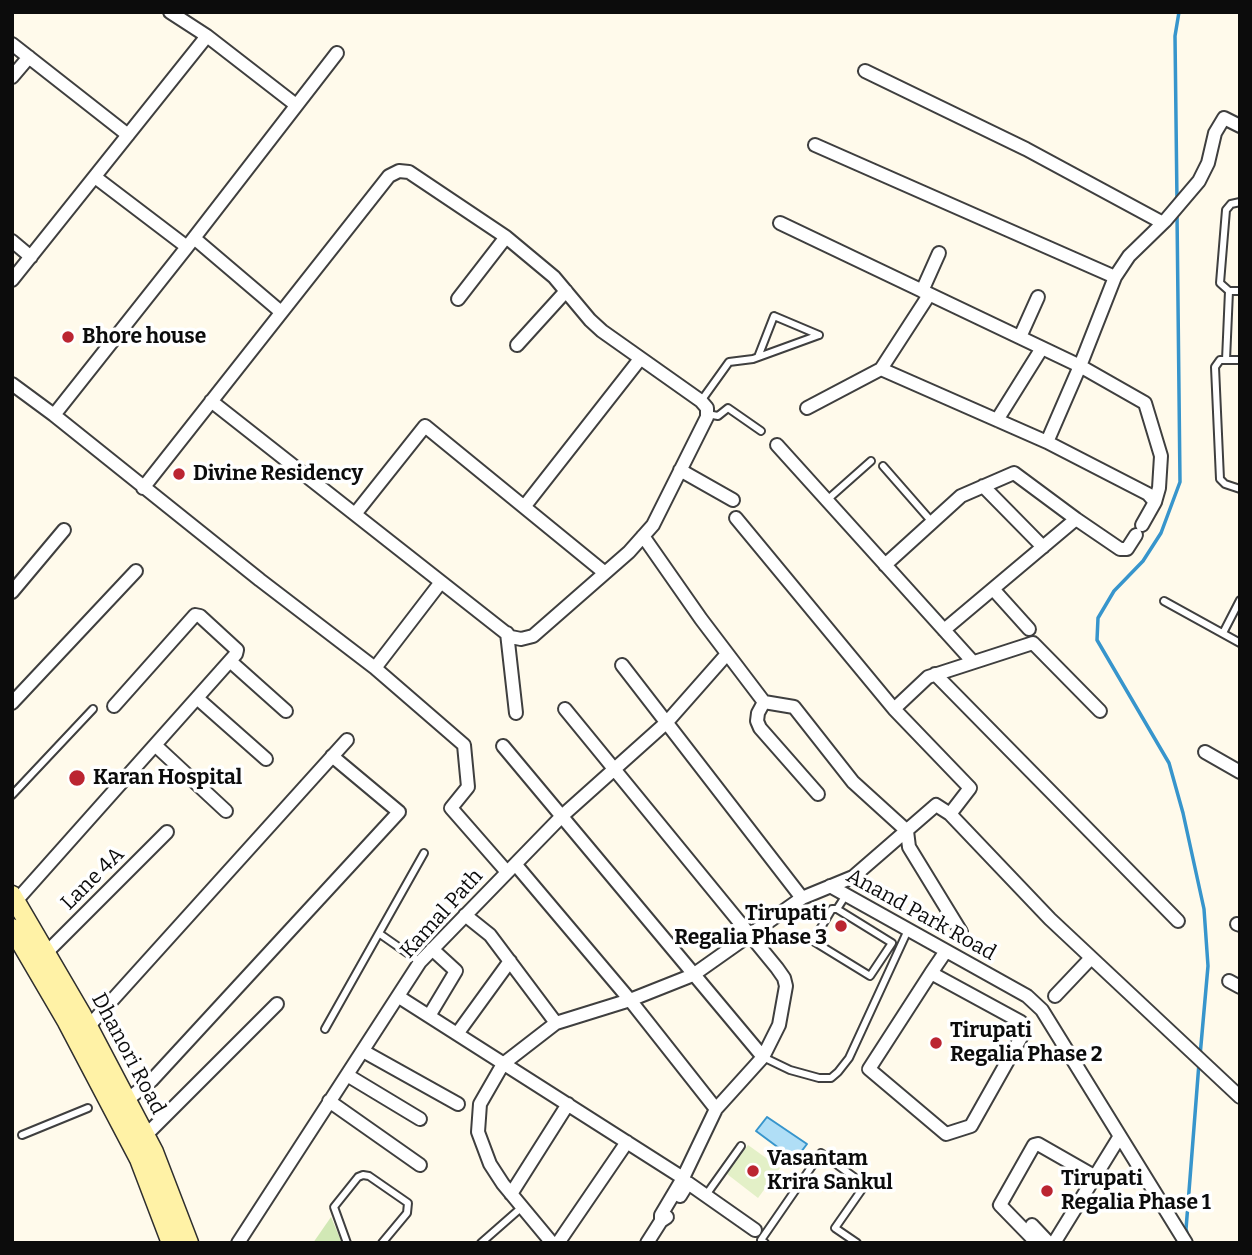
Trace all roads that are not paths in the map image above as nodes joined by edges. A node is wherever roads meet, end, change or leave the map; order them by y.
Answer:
1 (170, 12) edge
2 (207, 36) junction
3 (12, 44) edge
4 (337, 53) dead end
5 (29, 57) junction
6 (864, 71) dead end
7 (12, 77) edge
8 (296, 105) junction
9 (1240, 126) edge
10 (128, 135) junction
11 (815, 145) dead end
12 (95, 177) junction
13 (1240, 202) edge
14 (1164, 222) junction
15 (780, 223) dead end
16 (506, 237) junction
17 (12, 241) edge
18 (191, 242) junction
19 (939, 253) dead end
20 (31, 257) junction
21 (1115, 277) junction
22 (12, 280) edge
23 (566, 291) junction
24 (1229, 291) junction
25 (1240, 291) edge
26 (926, 293) junction
27 (1038, 298) dead end
28 (458, 299) dead end
29 (281, 312) junction
30 (1020, 337) junction
31 (517, 345) dead end
32 (1042, 348) junction
33 (758, 357) junction
34 (640, 359) junction
35 (1226, 360) junction
36 (1240, 360) edge
37 (1080, 366) junction
38 (881, 369) junction
39 (12, 384) edge
40 (211, 401) junction
41 (701, 401) junction
42 (807, 408) dead end
43 (707, 414) junction
44 (54, 415) junction
45 (997, 420) junction
46 (761, 431) dead end
47 (1047, 442) junction
48 (777, 445) dead end
49 (871, 461) dead end
50 (883, 466) dead end
51 (680, 470) junction
52 (983, 486) junction
53 (143, 488) junction
54 (1240, 489) edge
55 (733, 500) dead end
56 (827, 500) junction
57 (1155, 502) junction
58 (524, 507) junction
59 (355, 514) junction
60 (736, 519) dead end
61 (1076, 519) junction
62 (932, 522) junction
63 (64, 530) dead end
64 (643, 536) junction
65 (1042, 547) junction
66 (885, 565) junction
67 (136, 571) dead end
68 (605, 573) junction
69 (441, 582) junction
70 (993, 589) junction
71 (12, 592) edge
72 (1240, 600) edge
73 (1164, 601) dead end
74 (1029, 629) dead end
75 (944, 630) junction
76 (507, 633) junction
77 (1223, 633) junction
78 (1240, 643) edge
79 (727, 654) junction
80 (230, 661) junction
81 (973, 662) junction
82 (622, 666) dead end
83 (375, 668) junction
84 (935, 674) junction
85 (197, 698) junction
86 (764, 702) junction
87 (12, 703) edge
88 (114, 706) dead end
89 (93, 709) dead end
90 (565, 709) dead end
91 (894, 709) junction
92 (1100, 710) dead end
93 (286, 711) dead end
94 (516, 713) dead end
95 (667, 722) junction
96 (347, 740) dead end
97 (155, 745) junction
98 (503, 746) dead end
99 (1205, 752) dead end
100 (332, 756) junction
101 (266, 759) dead end
102 (614, 769) junction
103 (1240, 772) edge
104 (818, 794) dead end
105 (12, 795) edge
106 (226, 811) dead end
107 (950, 814) junction
108 (562, 816) junction
109 (907, 831) junction
110 (167, 832) dead end
111 (425, 853) dead end
112 (511, 868) junction
113 (830, 886) junction
114 (846, 895) junction
115 (14, 897) edge
116 (802, 898) junction
117 (837, 909) junction
118 (466, 915) junction
119 (1178, 920) dead end
120 (12, 928) edge
121 (908, 930) junction
122 (961, 932) dead end
123 (749, 933) junction
124 (380, 934) junction
125 (432, 949) junction
126 (946, 951) junction
127 (46, 954) junction
128 (1091, 958) junction
129 (510, 961) junction
130 (420, 962) junction
131 (931, 973) junction
132 (693, 975) junction
133 (58, 990) junction
134 (1055, 996) dead end
135 (399, 997) junction
136 (630, 1000) junction
137 (277, 1004) dead end
138 (429, 1016) junction
139 (556, 1023) junction
140 (89, 1027) junction
141 (325, 1029) dead end
142 (457, 1034) junction
143 (363, 1051) junction
144 (763, 1057) junction
145 (96, 1059) junction
146 (503, 1064) junction
147 (347, 1075) junction
148 (1235, 1093) edge
149 (127, 1100) junction
150 (329, 1101) junction
151 (458, 1104) dead end
152 (568, 1104) junction
153 (88, 1108) dead end
154 (716, 1109) junction
155 (420, 1119) dead end
156 (135, 1129) junction
157 (22, 1135) dead end
158 (1120, 1136) junction
159 (627, 1142) junction
160 (741, 1146) dead end
161 (420, 1165) dead end
162 (1094, 1176) junction
163 (683, 1178) junction
164 (511, 1194) junction
165 (706, 1195) junction
166 (522, 1207) junction
167 (661, 1221) junction
168 (1032, 1225) dead end
169 (761, 1236) edge
170 (171, 1243) edge
171 (189, 1243) edge
172 (238, 1243) edge
173 (347, 1243) edge
174 (382, 1243) edge
175 (481, 1243) edge
176 (552, 1243) edge
177 (558, 1243) edge
178 (648, 1243) edge
179 (857, 1243) edge
180 (1037, 1243) edge
181 (1051, 1243) edge
182 (1186, 1243) edge

1 - 2 street
2 - 8 street
2 - 10 street
3 - 5 street
4 - 8 street
5 - 7 street
5 - 10 street
6 - 14 street
8 - 18 street
9 - 14 street
10 - 12 street
11 - 21 street
12 - 18 street
12 - 20 street
13 - 24 lane
14 - 21 street
15 - 26 street
16 - 23 street
16 - 28 street
16 - 29 street
17 - 20 street
18 - 29 street
18 - 44 street
19 - 26 street
20 - 22 street
21 - 37 street
23 - 31 street
23 - 34 street
24 - 25 lane
24 - 35 lane
26 - 30 street
26 - 38 street
27 - 30 street
29 - 40 street
30 - 32 street
32 - 37 street
32 - 45 street
33 - 33 lane
33 - 41 lane
34 - 41 street
34 - 58 street
35 - 36 lane
35 - 54 lane
37 - 47 street
37 - 57 street
38 - 42 street
38 - 45 street
39 - 44 street
40 - 53 street
40 - 59 street
41 - 43 street
43 - 46 lane
43 - 51 street
44 - 53 street
45 - 47 street
47 - 57 street
48 - 56 street
49 - 56 lane
50 - 62 lane
51 - 55 street
51 - 64 street
52 - 61 street
52 - 62 street
52 - 65 street
53 - 83 street
56 - 66 street
57 - 61 street
58 - 59 street
58 - 68 street
59 - 69 street
60 - 91 street
61 - 65 street
62 - 66 street
63 - 71 street
64 - 68 street
64 - 79 street
65 - 70 street
66 - 75 street
67 - 87 street
68 - 76 street
69 - 76 street
69 - 83 street
70 - 74 street
70 - 75 street
72 - 77 lane
73 - 77 lane
75 - 81 street
76 - 94 street
77 - 78 lane
79 - 86 street
79 - 95 street, Kamal Path
80 - 85 street
80 - 88 street
80 - 93 street
81 - 84 street
81 - 92 street
82 - 95 street
83 - 112 street
84 - 91 street
84 - 119 street
85 - 97 street
85 - 101 street
86 - 104 street
86 - 109 street
89 - 105 lane
90 - 102 street
91 - 107 street
95 - 102 street, Kamal Path
95 - 116 street
96 - 100 street
97 - 106 street
97 - 115 street
98 - 108 street
99 - 103 street
100 - 140 street
100 - 149 street
102 - 108 street, Kamal Path
102 - 123 street
107 - 109 street
107 - 128 street
108 - 112 street, Kamal Path
108 - 132 street
109 - 113 street
109 - 122 street
110 - 127 street, Lane 4A
111 - 124 lane
112 - 118 street, Kamal Path
112 - 136 street
113 - 114 street, Anand Park Road
113 - 116 street, Anand Park Road
114 - 117 lane
114 - 121 street, Anand Park Road
115 - 127 main road, Dhanori Road
116 - 123 street, Anand Park Road
117 - 117 lane
118 - 125 street, Kamal Path
118 - 129 street
120 - 133 main road, Dhanori Road
121 - 126 street, Anand Park Road
121 - 144 lane
123 - 132 street, Anand Park Road
123 - 144 street
124 - 130 lane
124 - 141 lane
125 - 130 street, Kamal Path
125 - 138 street
126 - 131 street
126 - 158 street, Anand Park Road
127 - 133 main road, Dhanori Road
128 - 134 street
128 - 148 street
129 - 139 street
129 - 142 street
130 - 135 street, Kamal Path
131 - 131 street
132 - 136 street, Anand Park Road
132 - 144 street
133 - 140 main road, Dhanori Road
133 - 145 main road, Dhanori Road
135 - 138 street
135 - 143 street, Kamal Path
136 - 139 street, Anand Park Road
136 - 154 street
137 - 156 street
138 - 142 street
139 - 146 street, Anand Park Road
140 - 145 main road, Dhanori Road
142 - 146 street
143 - 147 street, Kamal Path
143 - 151 street
144 - 154 street
145 - 149 main road, Dhanori Road
145 - 156 main road, Dhanori Road
146 - 152 street
146 - 164 street, Anand Park Road
147 - 150 street, Kamal Path
147 - 155 street
149 - 156 main road, Dhanori Road
150 - 161 street
150 - 172 street, Kamal Path
152 - 159 street
152 - 164 street
153 - 157 lane
154 - 163 street
156 - 170 main road, Dhanori Road
156 - 171 main road, Dhanori Road
158 - 162 street
158 - 182 street, Anand Park Road
159 - 163 street
159 - 177 street
160 - 165 lane
162 - 180 street
162 - 181 street
163 - 167 street
164 - 166 street, Anand Park Road
165 - 167 street
165 - 169 street
166 - 175 lane
166 - 176 street, Anand Park Road
167 - 178 street
168 - 181 street
169 - 179 lane
173 - 174 lane

